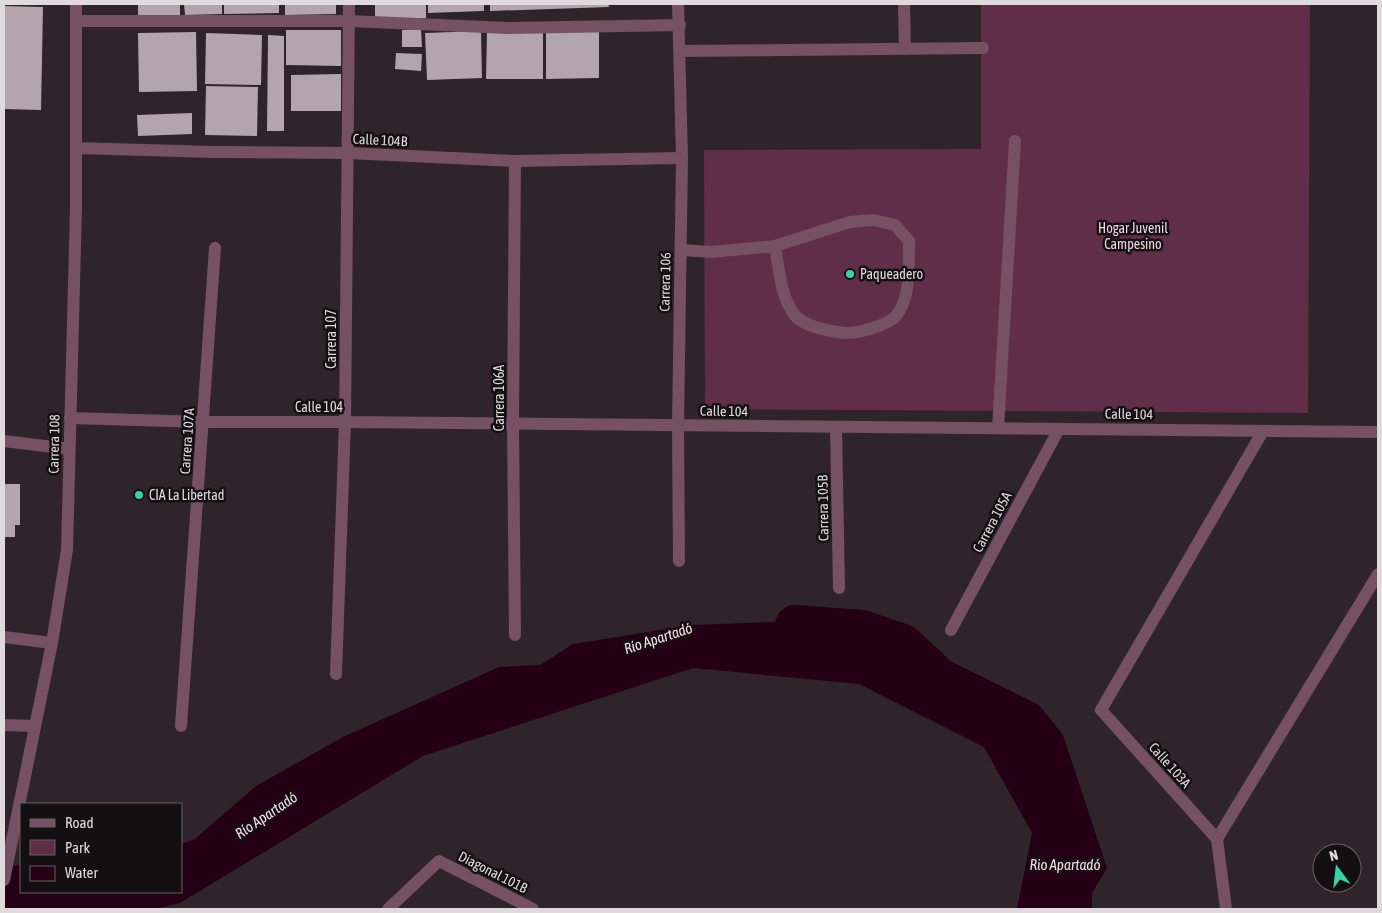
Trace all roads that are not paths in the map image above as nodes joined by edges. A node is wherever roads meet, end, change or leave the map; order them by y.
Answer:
1 (76, 4) edge
2 (349, 4) edge
3 (678, 4) edge
4 (904, 4) edge
5 (76, 21) junction
6 (349, 21) junction
7 (680, 25) junction
8 (983, 48) dead end
9 (904, 49) junction
10 (680, 51) junction
11 (1015, 141) dead end
12 (76, 148) junction
13 (347, 153) junction
14 (682, 158) junction
15 (515, 161) junction
16 (774, 246) junction
17 (215, 248) dead end
18 (681, 250) junction
19 (70, 418) junction
20 (204, 422) junction
21 (345, 422) junction
22 (513, 424) junction
23 (678, 425) junction
24 (836, 427) junction
25 (998, 428) junction
26 (1059, 429) junction
27 (1263, 430) junction
28 (1378, 432) edge
29 (4, 441) edge
30 (69, 449) junction
31 (679, 561) dead end
32 (1378, 574) edge
33 (839, 588) dead end
34 (951, 630) dead end
35 (515, 635) dead end
36 (4, 637) edge
37 (52, 643) junction
38 (336, 674) dead end
39 (4, 725) edge
40 (36, 726) junction
41 (181, 726) dead end
42 (20, 803) edge
43 (20, 804) edge
44 (1218, 840) junction
45 (4, 880) edge
46 (388, 909) edge
47 (533, 909) edge
48 (1226, 909) edge

1 - 5 street, Carrera 108
2 - 6 street, Carrera 107
3 - 7 street, Carrera 106
4 - 9 street
5 - 6 street
5 - 12 street, Carrera 108
6 - 7 street
6 - 13 street, Carrera 107
7 - 10 street, Carrera 106
8 - 9 street
9 - 10 street
10 - 14 street, Carrera 106
11 - 25 street
12 - 13 street, Calle 104B
12 - 19 street, Carrera 108
13 - 15 street, Calle 104B
13 - 21 street, Carrera 107
14 - 15 street, Calle 104B
14 - 18 street, Carrera 106
15 - 22 street, Carrera 106A
16 - 16 street
16 - 18 street
17 - 20 street, Carrera 107A
18 - 23 street, Carrera 106
19 - 20 street, Calle 104
19 - 30 street, Carrera 108
20 - 21 street, Calle 104
20 - 41 street, Carrera 107A
21 - 22 street, Calle 104
21 - 38 street, Carrera 107
22 - 23 street, Calle 104
22 - 35 street, Carrera 106A
23 - 24 street, Calle 104
23 - 31 street, Carrera 106
24 - 25 street, Calle 104
24 - 33 street, Carrera 105B
25 - 26 street, Calle 104
26 - 27 street, Calle 104
26 - 34 street, Carrera 105A
27 - 28 street, Calle 104
27 - 44 street, Calle 103A
29 - 30 street
30 - 37 street, Carrera 108
32 - 44 street
36 - 37 street
37 - 40 street, Carrera 108
39 - 40 street
40 - 42 street, Carrera 108
43 - 45 street, Carrera 108
44 - 48 street
46 - 47 street, Diagonal 101B

